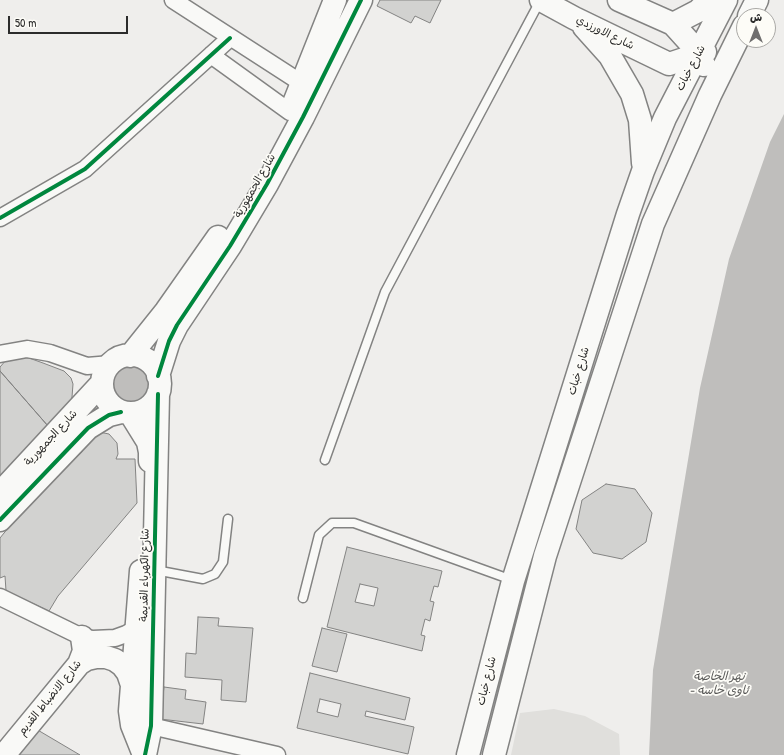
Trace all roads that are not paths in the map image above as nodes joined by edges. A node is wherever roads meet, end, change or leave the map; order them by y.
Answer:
1 (173, 0) edge
2 (335, 0) edge
3 (361, 0) edge
4 (541, 0) edge
5 (619, 0) edge
6 (709, 0) edge
7 (726, 0) edge
8 (574, 18) junction
9 (673, 24) junction
10 (713, 27) junction
11 (736, 35) edge
12 (230, 38) junction
13 (698, 53) junction
14 (211, 55) junction
15 (685, 79) junction
16 (303, 84) junction
17 (709, 89) junction
18 (290, 112) junction
19 (643, 171) junction
20 (0, 218) edge
21 (0, 354) edge
22 (120, 360) junction
23 (102, 383) junction
24 (158, 385) junction
25 (125, 412) junction
26 (325, 460) dead end
27 (0, 493) edge
28 (228, 519) dead end
29 (0, 520) edge
30 (154, 570) junction
31 (513, 581) junction
32 (0, 597) edge
33 (304, 598) dead end
34 (136, 629) junction
35 (82, 637) junction
36 (79, 664) junction
37 (131, 682) junction
38 (151, 726) junction
39 (4, 755) edge
40 (144, 755) edge
41 (277, 755) edge
42 (468, 755) edge
43 (494, 755) edge

1 - 12 street
2 - 16 street, شارع الجمهورية
3 - 24 street, شارع الجمهورية
4 - 8 street, شارع الاورزدي
4 - 26 lane
5 - 9 street
6 - 9 street
7 - 10 street, شارع خبات
8 - 13 street, شارع الاورزدي
8 - 19 street
9 - 13 street
10 - 11 street
10 - 13 street, شارع خبات
11 - 13 street
11 - 17 street
12 - 14 street
12 - 16 street
13 - 15 street, شارع خبات
13 - 17 street
14 - 18 street
14 - 20 street
15 - 17 street
15 - 19 street, شارع خبات
16 - 18 street, شارع الجمهورية
17 - 43 street
18 - 22 street, شارع الجمهورية
19 - 31 street, شارع خبات
21 - 22 street
22 - 23 street
22 - 24 street
23 - 25 street
23 - 27 street, شارع الجمهورية
24 - 25 street
24 - 30 street, شارع الكهرباء القديمة
25 - 29 street
25 - 34 street, شارع الكهرباء القديمة
28 - 30 lane
30 - 38 street, شارع الكهرباء القديمة
31 - 33 lane
31 - 42 street, شارع خبات
32 - 35 street
34 - 35 street
34 - 37 street, شارع الكهرباء القديمة
35 - 36 street, شارع الانضباط القديم
36 - 37 street
36 - 39 street, شارع الانضباط القديم
37 - 40 street, شارع الكهرباء القديمة
38 - 40 street, شارع الكهرباء القديمة
38 - 41 street

